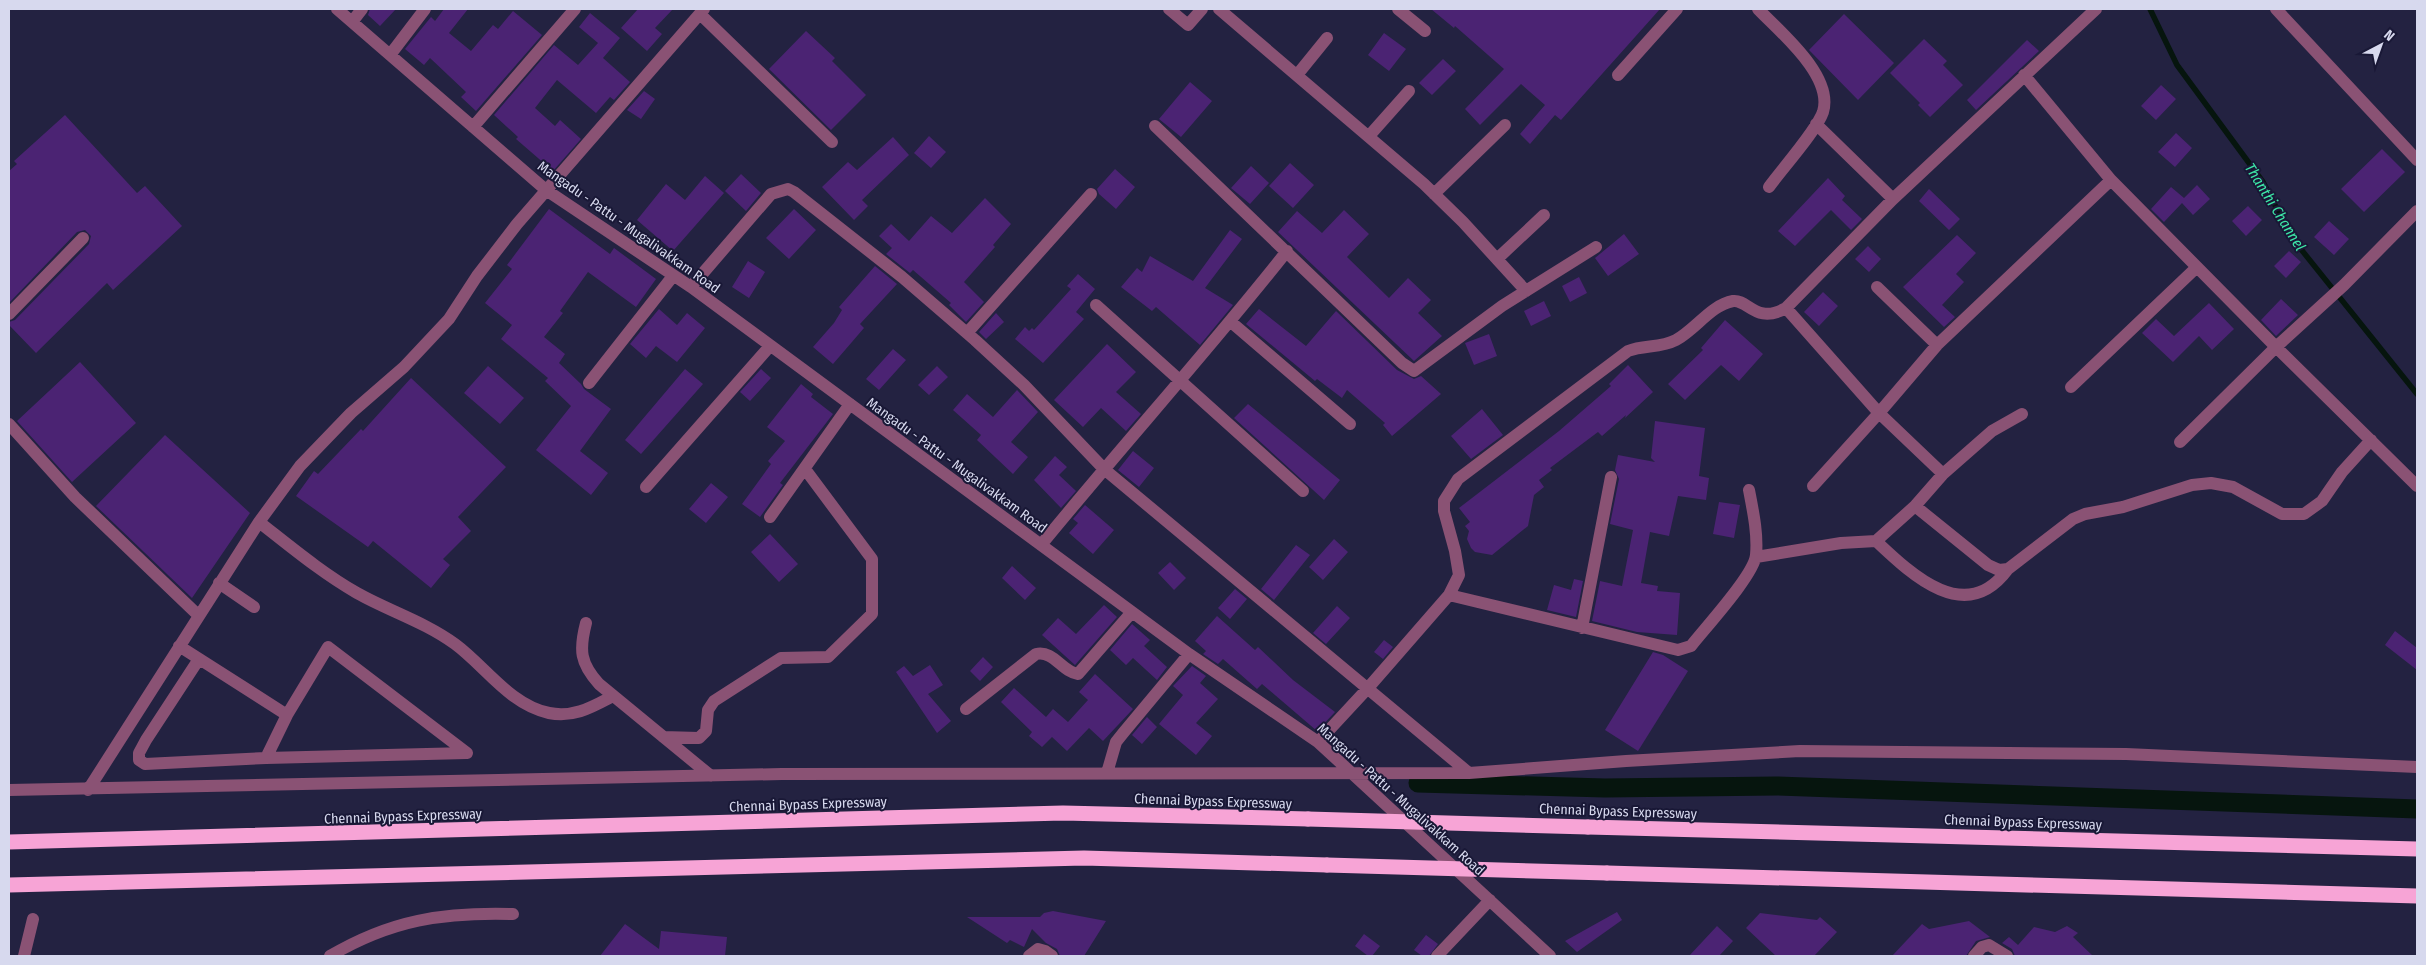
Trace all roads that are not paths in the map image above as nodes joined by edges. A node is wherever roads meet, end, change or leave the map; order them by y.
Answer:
1 (337, 9) edge
2 (362, 9) edge
3 (426, 9) edge
4 (576, 9) edge
5 (1169, 9) edge
6 (1202, 9) edge
7 (1219, 9) edge
8 (1398, 9) edge
9 (1677, 9) edge
10 (1758, 9) edge
11 (2096, 9) edge
12 (2276, 9) edge
13 (702, 11) edge
14 (352, 22) junction
15 (1426, 31) dead end
16 (1327, 38) dead end
17 (390, 55) junction
18 (1296, 75) junction
19 (2024, 75) junction
20 (1618, 76) dead end
21 (1409, 91) dead end
22 (1816, 124) junction
23 (1505, 125) dead end
24 (1155, 126) dead end
25 (473, 127) junction
26 (1369, 136) junction
27 (832, 142) dead end
28 (2417, 160) edge
29 (2111, 180) junction
30 (1769, 186) dead end
31 (546, 190) junction
32 (1091, 194) dead end
33 (1434, 194) junction
34 (1893, 199) junction
35 (2417, 211) edge
36 (1544, 215) dead end
37 (83, 238) dead end
38 (1596, 247) dead end
39 (1287, 251) junction
40 (1497, 259) junction
41 (2196, 268) junction
42 (674, 276) junction
43 (1877, 287) dead end
44 (691, 288) junction
45 (1526, 291) junction
46 (1096, 305) dead end
47 (1786, 308) junction
48 (9, 314) edge
49 (1231, 322) junction
50 (967, 333) junction
51 (1937, 345) junction
52 (770, 346) junction
53 (2276, 347) junction
54 (1181, 381) junction
55 (589, 383) dead end
56 (2071, 387) dead end
57 (850, 404) junction
58 (1879, 413) junction
59 (2022, 414) dead end
60 (9, 424) edge
61 (1350, 424) dead end
62 (2371, 440) junction
63 (2180, 442) dead end
64 (804, 468) junction
65 (1104, 468) junction
66 (1943, 474) junction
67 (1611, 477) dead end
68 (1812, 486) dead end
69 (2417, 486) edge
70 (646, 487) dead end
71 (1749, 490) dead end
72 (1303, 491) dead end
73 (1915, 506) junction
74 (770, 517) dead end
75 (258, 522) junction
76 (1876, 541) junction
77 (1041, 545) junction
78 (1756, 557) junction
79 (2008, 569) junction
80 (219, 583) junction
81 (1449, 595) junction
82 (254, 607) dead end
83 (1132, 612) junction
84 (198, 615) junction
85 (586, 623) dead end
86 (1582, 628) junction
87 (180, 646) junction
88 (1189, 654) junction
89 (199, 658) junction
90 (1368, 688) junction
91 (613, 696) junction
92 (966, 709) dead end
93 (287, 715) junction
94 (663, 737) junction
95 (1318, 742) junction
96 (266, 758) junction
97 (2417, 767) edge
98 (1350, 772) junction
99 (1107, 773) junction
100 (1469, 773) junction
101 (711, 776) junction
102 (9, 790) edge
103 (88, 790) junction
104 (9, 842) edge
105 (2417, 849) edge
106 (9, 885) edge
107 (2417, 896) edge
108 (1490, 900) junction
109 (513, 914) dead end
110 (33, 919) dead end
111 (24, 956) edge
112 (330, 956) edge
113 (1029, 956) edge
114 (1052, 956) edge
115 (1437, 956) edge
116 (1550, 956) edge
117 (1974, 956) edge
118 (2008, 956) edge

1 - 14 street, Mangadu - Pattu - Mugalivakkam Road
2 - 14 street
3 - 17 street
4 - 25 street
5 - 6 street
7 - 18 street
8 - 15 street
9 - 20 street
10 - 22 street
11 - 19 street
12 - 28 street
13 - 27 street
13 - 31 street
14 - 17 street, Mangadu - Pattu - Mugalivakkam Road
16 - 18 street
17 - 25 street, Mangadu - Pattu - Mugalivakkam Road
18 - 26 street
19 - 29 street
19 - 34 street
21 - 26 street
22 - 30 street
22 - 34 street
23 - 33 street
24 - 39 street
25 - 31 street, Mangadu - Pattu - Mugalivakkam Road
26 - 33 street
29 - 41 street
29 - 51 street
31 - 42 street, Mangadu - Pattu - Mugalivakkam Road
31 - 75 street
32 - 50 street
33 - 40 street
34 - 47 street
35 - 53 street
36 - 40 street
37 - 48 street
38 - 45 street
39 - 45 street
39 - 49 street
40 - 45 street
41 - 53 street
41 - 56 street
42 - 44 street, Mangadu - Pattu - Mugalivakkam Road
42 - 55 street
43 - 51 street
44 - 50 street
44 - 52 street, Mangadu - Pattu - Mugalivakkam Road
46 - 54 street
47 - 58 street
47 - 81 street
49 - 54 street
49 - 61 street
50 - 65 street
51 - 58 street
52 - 57 street, Mangadu - Pattu - Mugalivakkam Road
52 - 70 street
53 - 62 street
53 - 63 street
54 - 65 street
54 - 72 street
57 - 64 street
57 - 77 street, Mangadu - Pattu - Mugalivakkam Road
58 - 66 street
58 - 68 street
59 - 66 street
60 - 84 street
62 - 69 street
62 - 79 street
64 - 74 street
64 - 94 street
65 - 77 street
65 - 90 street
66 - 73 street
67 - 86 street
71 - 78 street
73 - 76 street
73 - 79 street
75 - 80 street
75 - 91 street
76 - 78 street
76 - 79 street
77 - 83 street, Mangadu - Pattu - Mugalivakkam Road
78 - 86 street
80 - 82 street
80 - 84 street
81 - 86 street
81 - 90 street
83 - 88 street, Mangadu - Pattu - Mugalivakkam Road
83 - 92 street
84 - 87 street
85 - 91 street
87 - 89 street
87 - 103 street
88 - 95 street, Mangadu - Pattu - Mugalivakkam Road
88 - 99 street
89 - 93 street
89 - 96 street
90 - 95 street
90 - 100 street
91 - 94 street
93 - 96 street
93 - 96 street
94 - 101 street
95 - 98 street, Mangadu - Pattu - Mugalivakkam Road
97 - 100 street
98 - 99 street
98 - 100 street
98 - 108 street, Mangadu - Pattu - Mugalivakkam Road
99 - 101 street
101 - 103 street
102 - 103 street
104 - 105 highway, Chennai Bypass Expressway, bridge
106 - 107 highway, bridge
108 - 115 street
108 - 116 street, Mangadu - Pattu - Mugalivakkam Road
109 - 112 street
110 - 111 street
113 - 114 street
117 - 118 street

